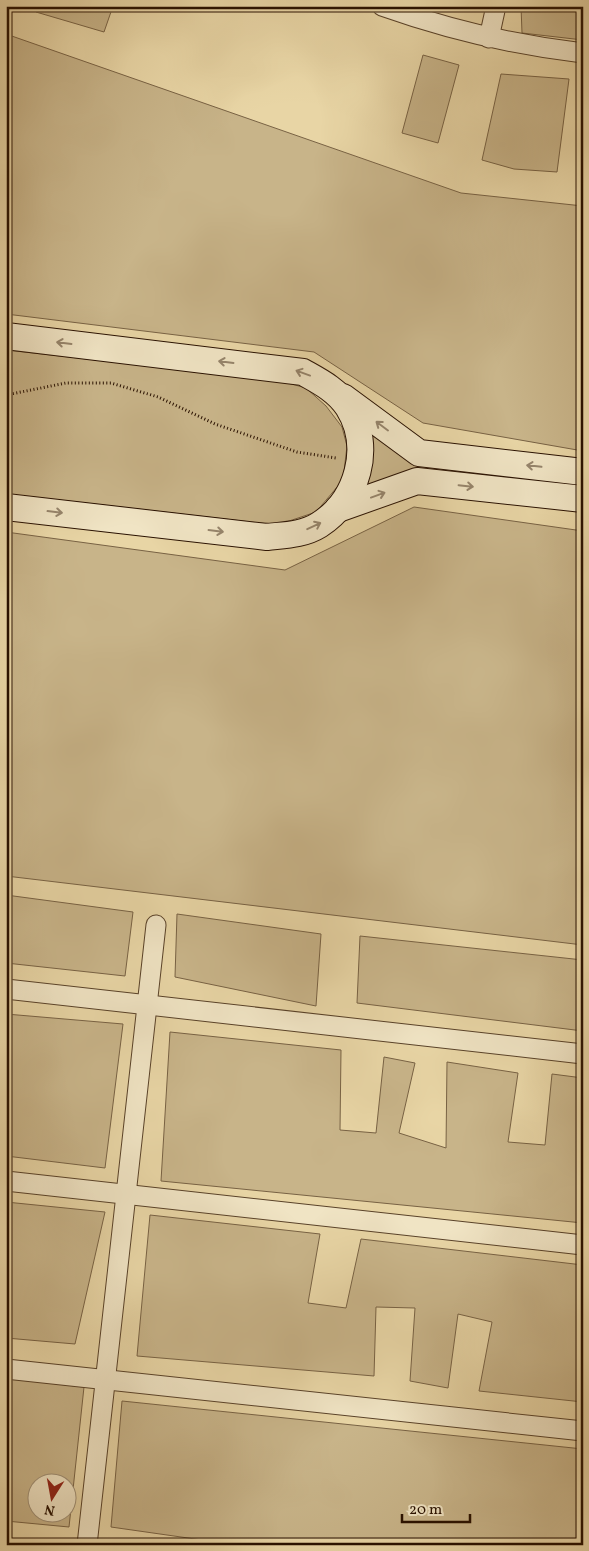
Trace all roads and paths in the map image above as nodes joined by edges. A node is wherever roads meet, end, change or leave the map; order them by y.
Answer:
1 (382, 6) edge
2 (496, 6) edge
3 (489, 38) junction
4 (583, 53) edge
5 (6, 336) edge
6 (328, 385) junction
7 (6, 395) edge
8 (360, 461) junction
9 (583, 472) edge
10 (583, 499) edge
11 (6, 507) edge
12 (338, 509) junction
13 (156, 925) dead end
14 (6, 989) edge
15 (147, 1005) junction
16 (583, 1054) edge
17 (6, 1181) edge
18 (126, 1194) junction
19 (583, 1245) edge
20 (6, 1368) edge
21 (105, 1379) junction
22 (583, 1431) edge
23 (87, 1545) edge

1 - 3 street
2 - 3 street
3 - 4 street
6 -> 5 street
6 - 8 street
9 -> 6 street
7 - 8 path
8 - 12 street
12 -> 10 street
11 -> 12 street
13 - 15 street
14 - 15 street
15 - 16 street
15 - 18 street
17 - 18 street
18 - 19 street
18 - 21 street
20 - 21 street
21 - 22 street
21 - 23 street

